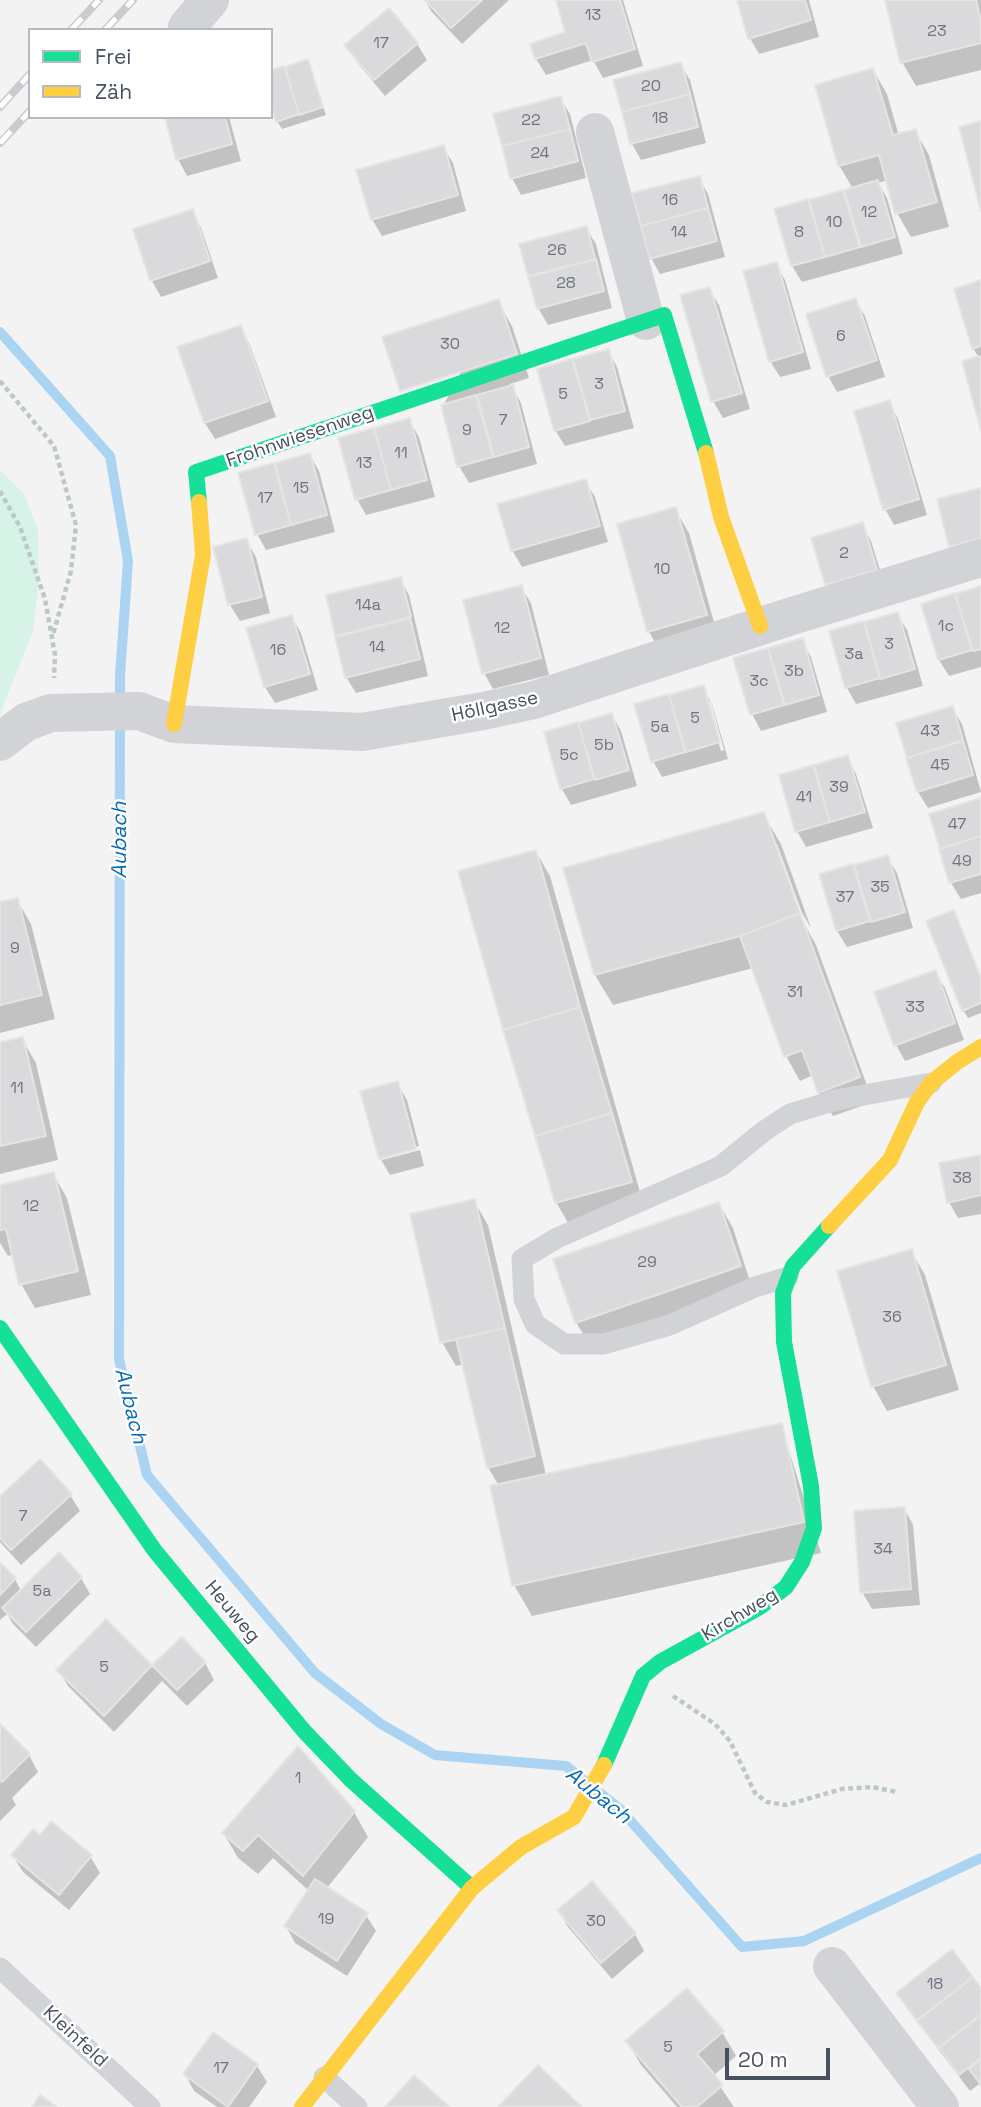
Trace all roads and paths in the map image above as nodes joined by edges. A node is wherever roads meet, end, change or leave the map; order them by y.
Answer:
1 (594, 132) dead end
2 (646, 321) junction
3 (0, 381) edge
4 (0, 491) edge
5 (981, 558) edge
6 (760, 626) junction
7 (52, 638) junction
8 (51, 713) junction
9 (174, 724) junction
10 (0, 742) edge
11 (981, 1047) edge
12 (930, 1083) junction
13 (788, 1278) junction
14 (0, 1328) edge
15 (643, 1676) junction
16 (897, 1792) dead end
17 (472, 1888) junction
18 (832, 1966) dead end
19 (0, 1968) edge
20 (324, 2077) junction
21 (150, 2107) edge
22 (302, 2107) edge
23 (357, 2107) edge
24 (940, 2107) edge

1 - 2 street
2 - 6 street
2 - 9 street, Frohnwiesenweg
3 - 7 path
4 - 7 path
5 - 6 street, Höllgasse
6 - 9 street, Höllgasse
7 - 8 path
8 - 9 street, Höllgasse
8 - 10 street, Höllgasse
11 - 12 street, Kirchweg
12 - 13 street, Kirchweg
12 - 13 lane
13 - 15 street, Kirchweg
14 - 17 street, Heuweg
15 - 16 path
15 - 17 street
17 - 20 street
18 - 24 street
19 - 21 lane, Kleinfeld
20 - 22 street
20 - 23 lane

